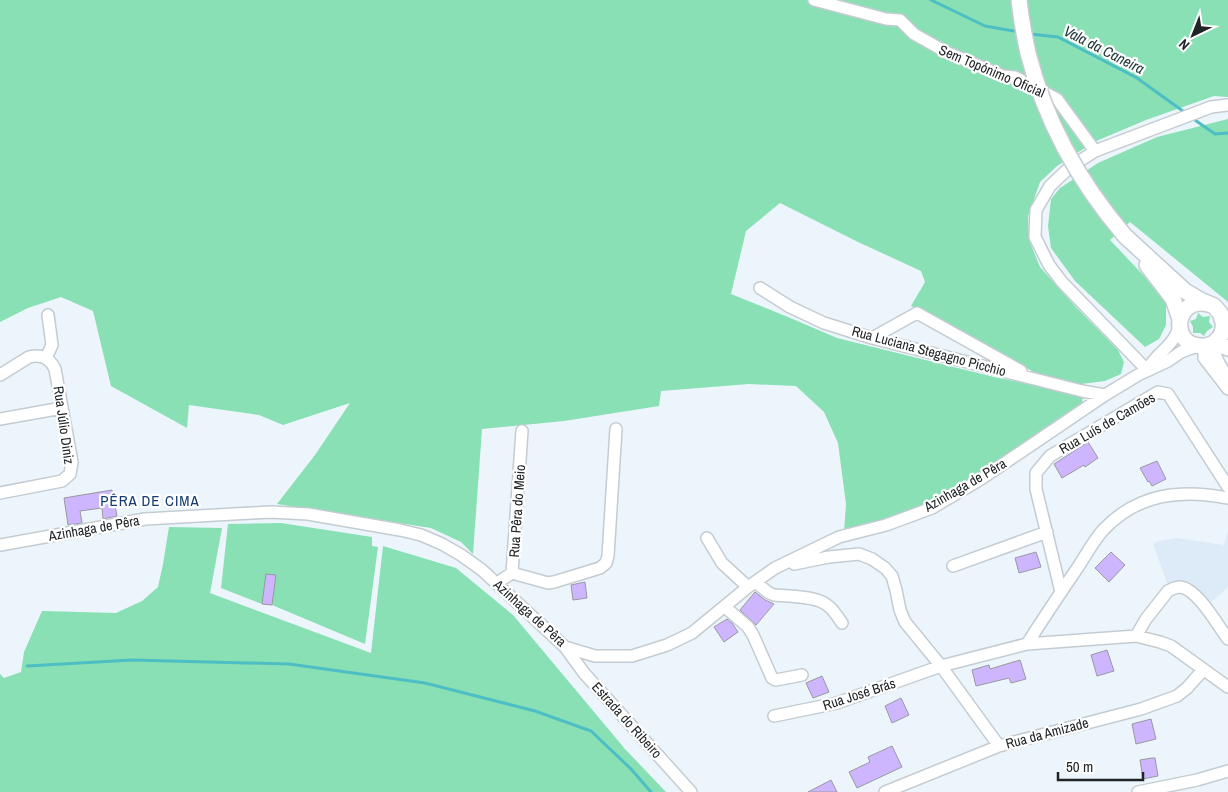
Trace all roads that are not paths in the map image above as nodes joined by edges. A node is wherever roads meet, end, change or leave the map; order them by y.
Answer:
1 (814, 0) edge
2 (1019, 0) edge
3 (1228, 105) edge
4 (1095, 151) junction
5 (1125, 236) junction
6 (760, 288) dead end
7 (1219, 314) edge
8 (48, 315) dead end
9 (1180, 323) junction
10 (872, 338) junction
11 (1211, 345) edge
12 (46, 358) junction
13 (1147, 370) junction
14 (0, 374) edge
15 (1228, 377) edge
16 (1036, 379) junction
17 (1228, 390) edge
18 (1105, 395) junction
19 (62, 408) junction
20 (0, 419) edge
21 (616, 429) dead end
22 (522, 431) dead end
23 (1228, 487) edge
24 (0, 493) edge
25 (1228, 498) edge
26 (1047, 532) junction
27 (706, 538) dead end
28 (0, 545) edge
29 (953, 566) dead end
30 (775, 568) junction
31 (512, 573) junction
32 (497, 584) junction
33 (751, 585) junction
34 (1061, 592) junction
35 (724, 607) junction
36 (842, 623) dead end
37 (1136, 636) junction
38 (1228, 639) edge
39 (1027, 644) junction
40 (565, 647) junction
41 (942, 666) junction
42 (1203, 670) junction
43 (802, 675) dead end
44 (1228, 687) edge
45 (774, 716) dead end
46 (999, 746) junction
47 (1228, 771) edge
48 (691, 792) edge
49 (885, 792) edge
50 (1138, 792) edge

1 - 4 street, Sem Topónimo Oficial
2 - 5 main road, bridge
3 - 4 street
4 - 13 street
5 - 7 main road
5 - 9 main road
6 - 10 street, Rua Luciana Stegagno Picchio
7 - 9 main road
7 - 11 main road
8 - 12 street
9 - 11 main road
9 - 13 street, Azinhaga de Pêra
10 - 16 street, Rua Luciana Stegagno Picchio
10 - 16 street
11 - 13 street, Azinhaga de Pêra
11 - 15 street
11 - 17 street
12 - 14 street
12 - 19 street, Rua Júlio Diniz
13 - 18 street, Azinhaga de Pêra
16 - 18 street, Rua Luciana Stegagno Picchio
18 - 30 street, Azinhaga de Pêra
19 - 20 street
19 - 24 street, Rua Júlio Diniz
21 - 31 street
22 - 31 street, Rua Pêra do Meio
23 - 26 street, Rua Luís de Camões
25 - 34 street
26 - 29 street
26 - 34 street, Rua Luís de Camões
27 - 33 street
28 - 32 street, Azinhaga de Pêra
30 - 33 street, Azinhaga de Pêra
30 - 41 street
31 - 32 street, Rua Pêra do Meio
32 - 40 street, Azinhaga de Pêra
33 - 35 street, Azinhaga de Pêra
33 - 36 street
34 - 39 street
35 - 40 street, Azinhaga de Pêra
35 - 43 street
37 - 38 street
37 - 39 street, Rua José Brás
37 - 42 street, Rua José Brás
39 - 41 street, Rua José Brás
40 - 48 street, Estrada do Ribeiro
41 - 45 street, Rua José Brás
41 - 46 street
42 - 44 street, Rua José Brás
42 - 46 street, Rua da Amizade
46 - 49 street, Rua da Amizade
47 - 50 street

